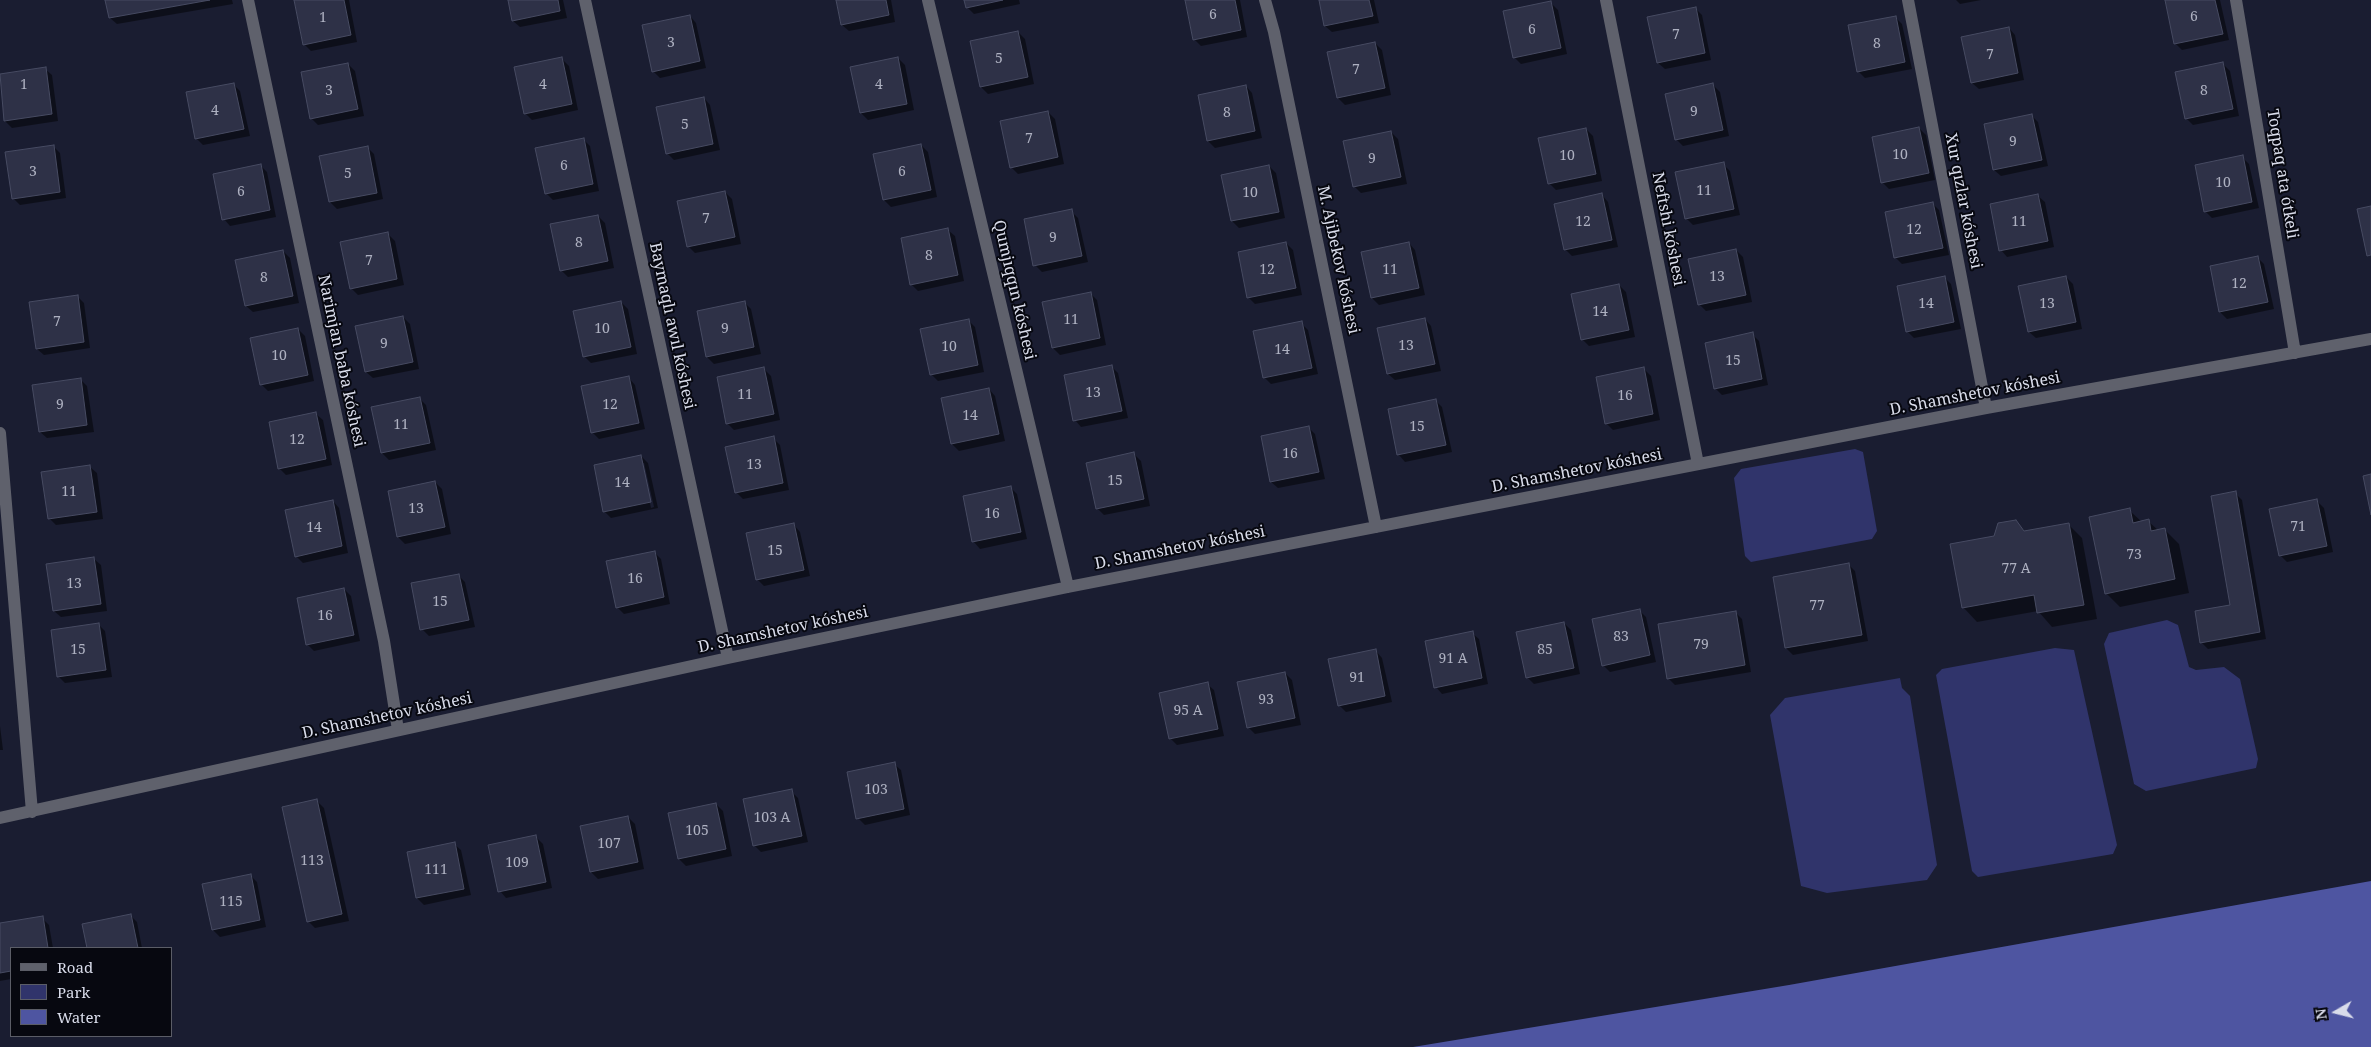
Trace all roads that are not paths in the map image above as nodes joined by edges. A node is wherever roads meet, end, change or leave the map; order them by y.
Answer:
1 (248, 0) edge
2 (585, 0) edge
3 (928, 0) edge
4 (1265, 0) edge
5 (1606, 0) edge
6 (1908, 0) edge
7 (2236, 0) edge
8 (2371, 339) edge
9 (2295, 353) junction
10 (1986, 408) junction
11 (0, 433) edge
12 (1698, 464) junction
13 (1376, 527) junction
14 (1068, 587) junction
15 (728, 658) junction
16 (398, 730) junction
17 (32, 812) junction
18 (0, 818) edge

1 - 16 street, Narimjan baba kóshesi
2 - 15 street, Baymaqlı awıl kóshesi
3 - 14 street, Qumjıqqın kóshesi
4 - 13 street, M. Ajibekov kóshesi
5 - 12 street, Neftshi kóshesi
6 - 10 street, Xur qızlar kóshesi
7 - 9 street, Toqpaq ata ótkeli
8 - 9 street, D. Shamshetov kóshesi
9 - 10 street, D. Shamshetov kóshesi
10 - 12 street, D. Shamshetov kóshesi
11 - 17 street
12 - 13 street, D. Shamshetov kóshesi
13 - 14 street, D. Shamshetov kóshesi
14 - 15 street, D. Shamshetov kóshesi
15 - 16 street, D. Shamshetov kóshesi
16 - 17 street, D. Shamshetov kóshesi
17 - 18 street, D. Shamshetov kóshesi

